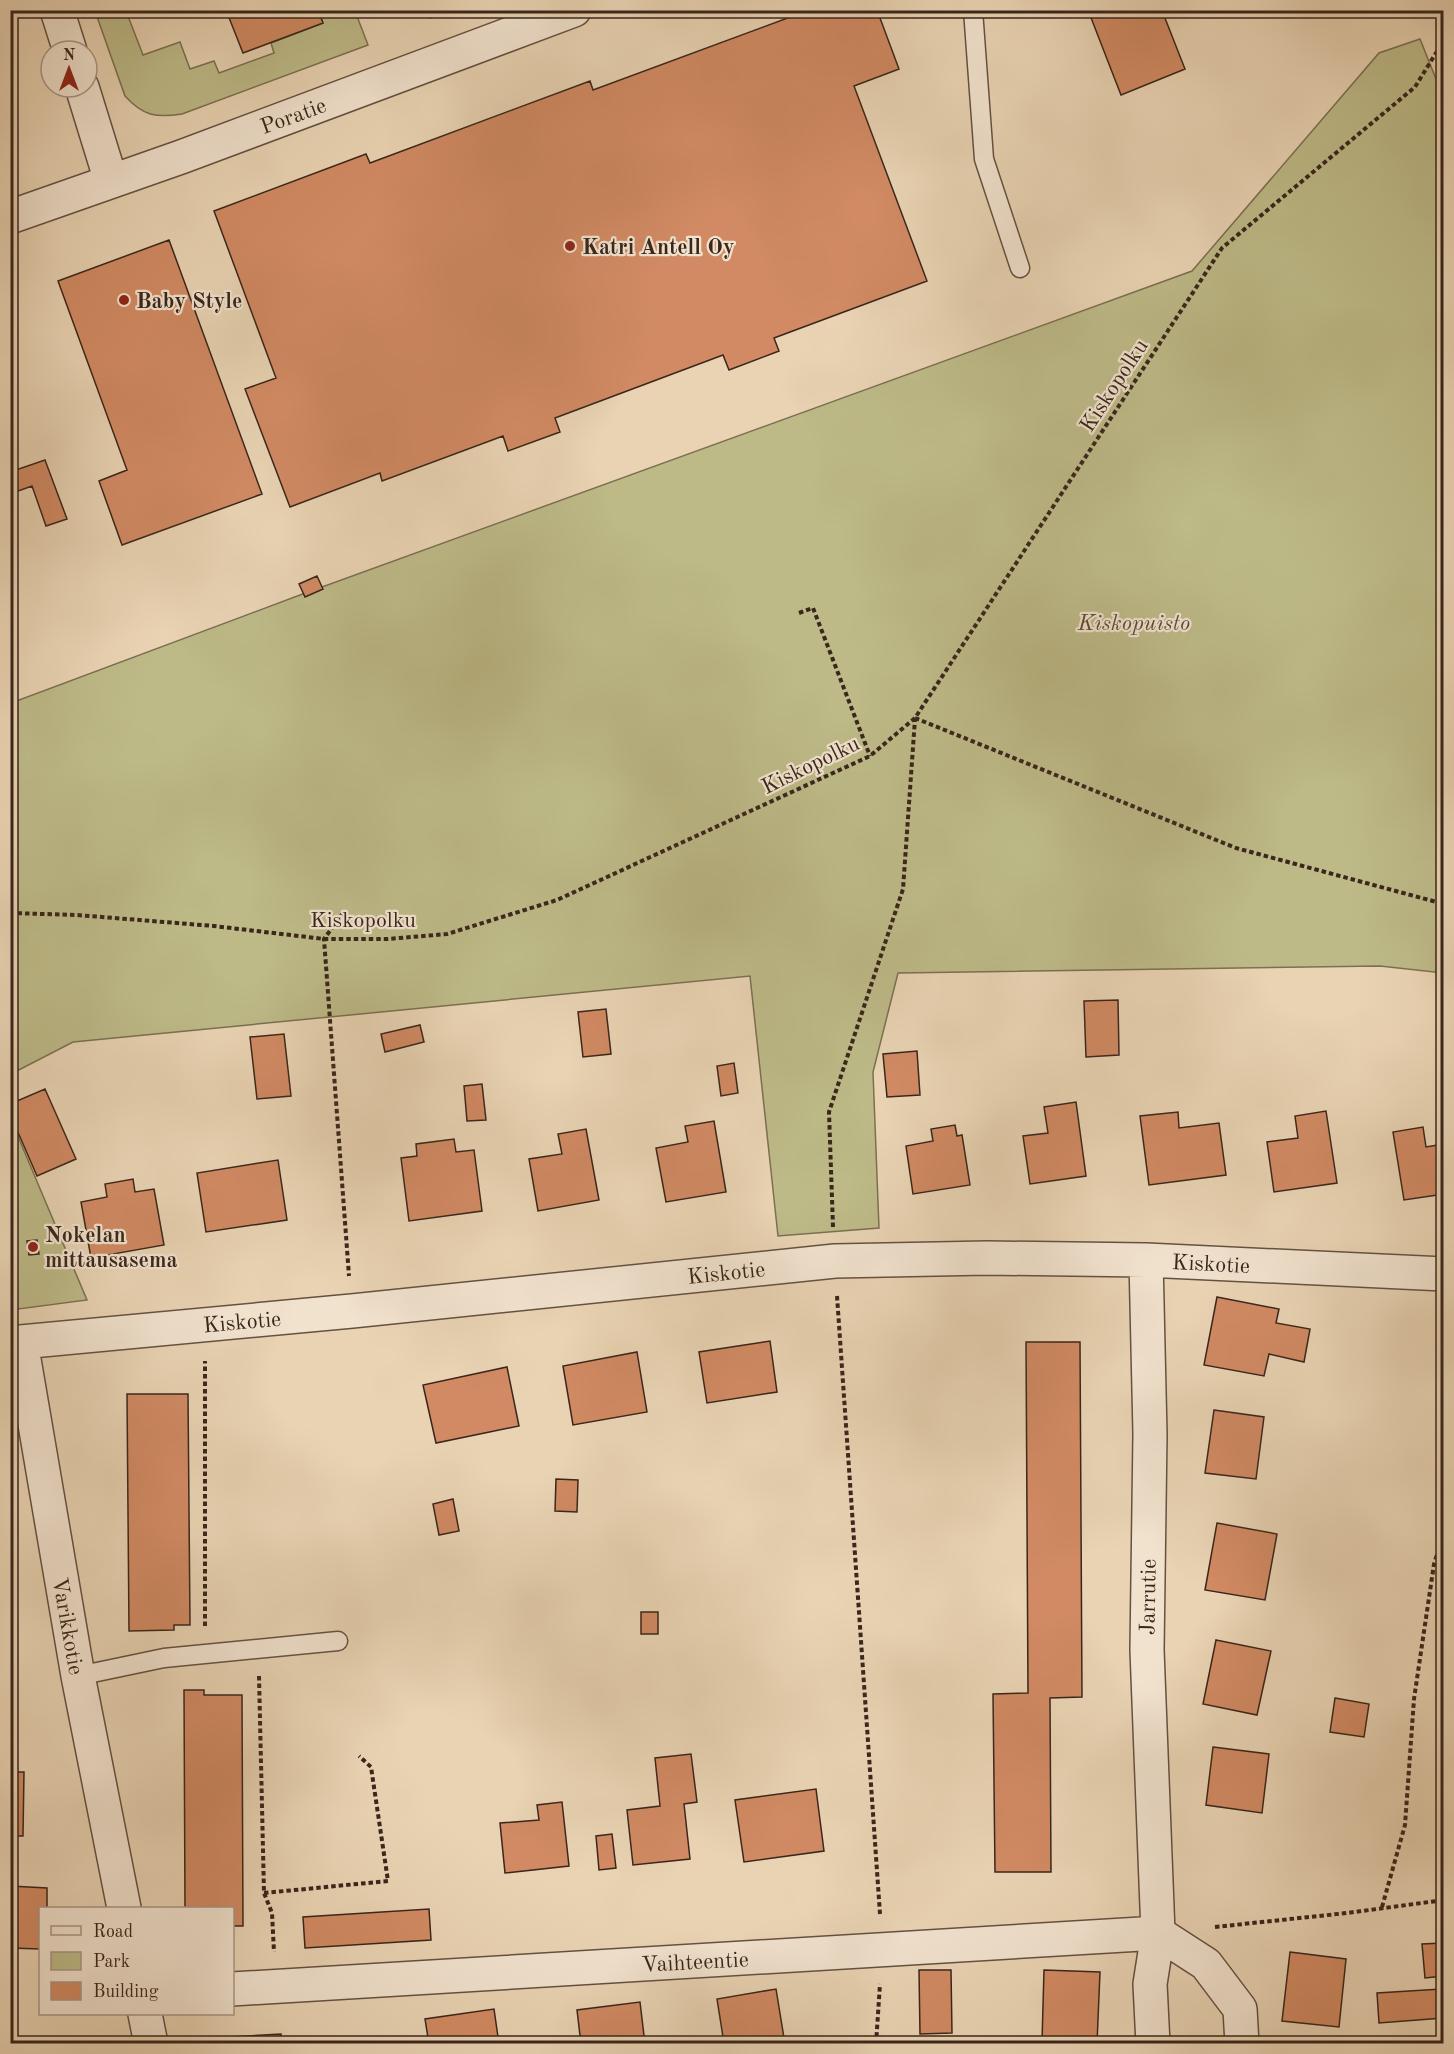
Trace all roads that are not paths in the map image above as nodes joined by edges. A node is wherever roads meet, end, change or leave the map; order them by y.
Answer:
1 (57, 10) edge
2 (574, 10) edge
3 (973, 10) edge
4 (66, 39) edge
5 (86, 99) edge
6 (111, 181) junction
7 (10, 217) edge
8 (1020, 268) dead end
9 (1146, 1260) junction
10 (1443, 1274) edge
11 (16, 1343) edge
12 (338, 1641) dead end
13 (78, 1676) junction
14 (124, 1907) edge
15 (1158, 1933) junction
16 (234, 1989) edge
17 (145, 2015) edge
18 (151, 2043) edge
19 (1154, 2043) edge
20 (1242, 2043) edge

1 - 4 street
2 - 6 street, Poratie
3 - 8 lane
5 - 6 street
6 - 7 street, Poratie
9 - 10 street, Kiskotie
9 - 11 street, Kiskotie
9 - 15 street, Jarrutie
11 - 13 street, Varikkotie
12 - 13 lane
13 - 14 street, Varikkotie
15 - 16 street, Vaihteentie
15 - 19 street, Jarrutie
15 - 20 street
17 - 18 street

